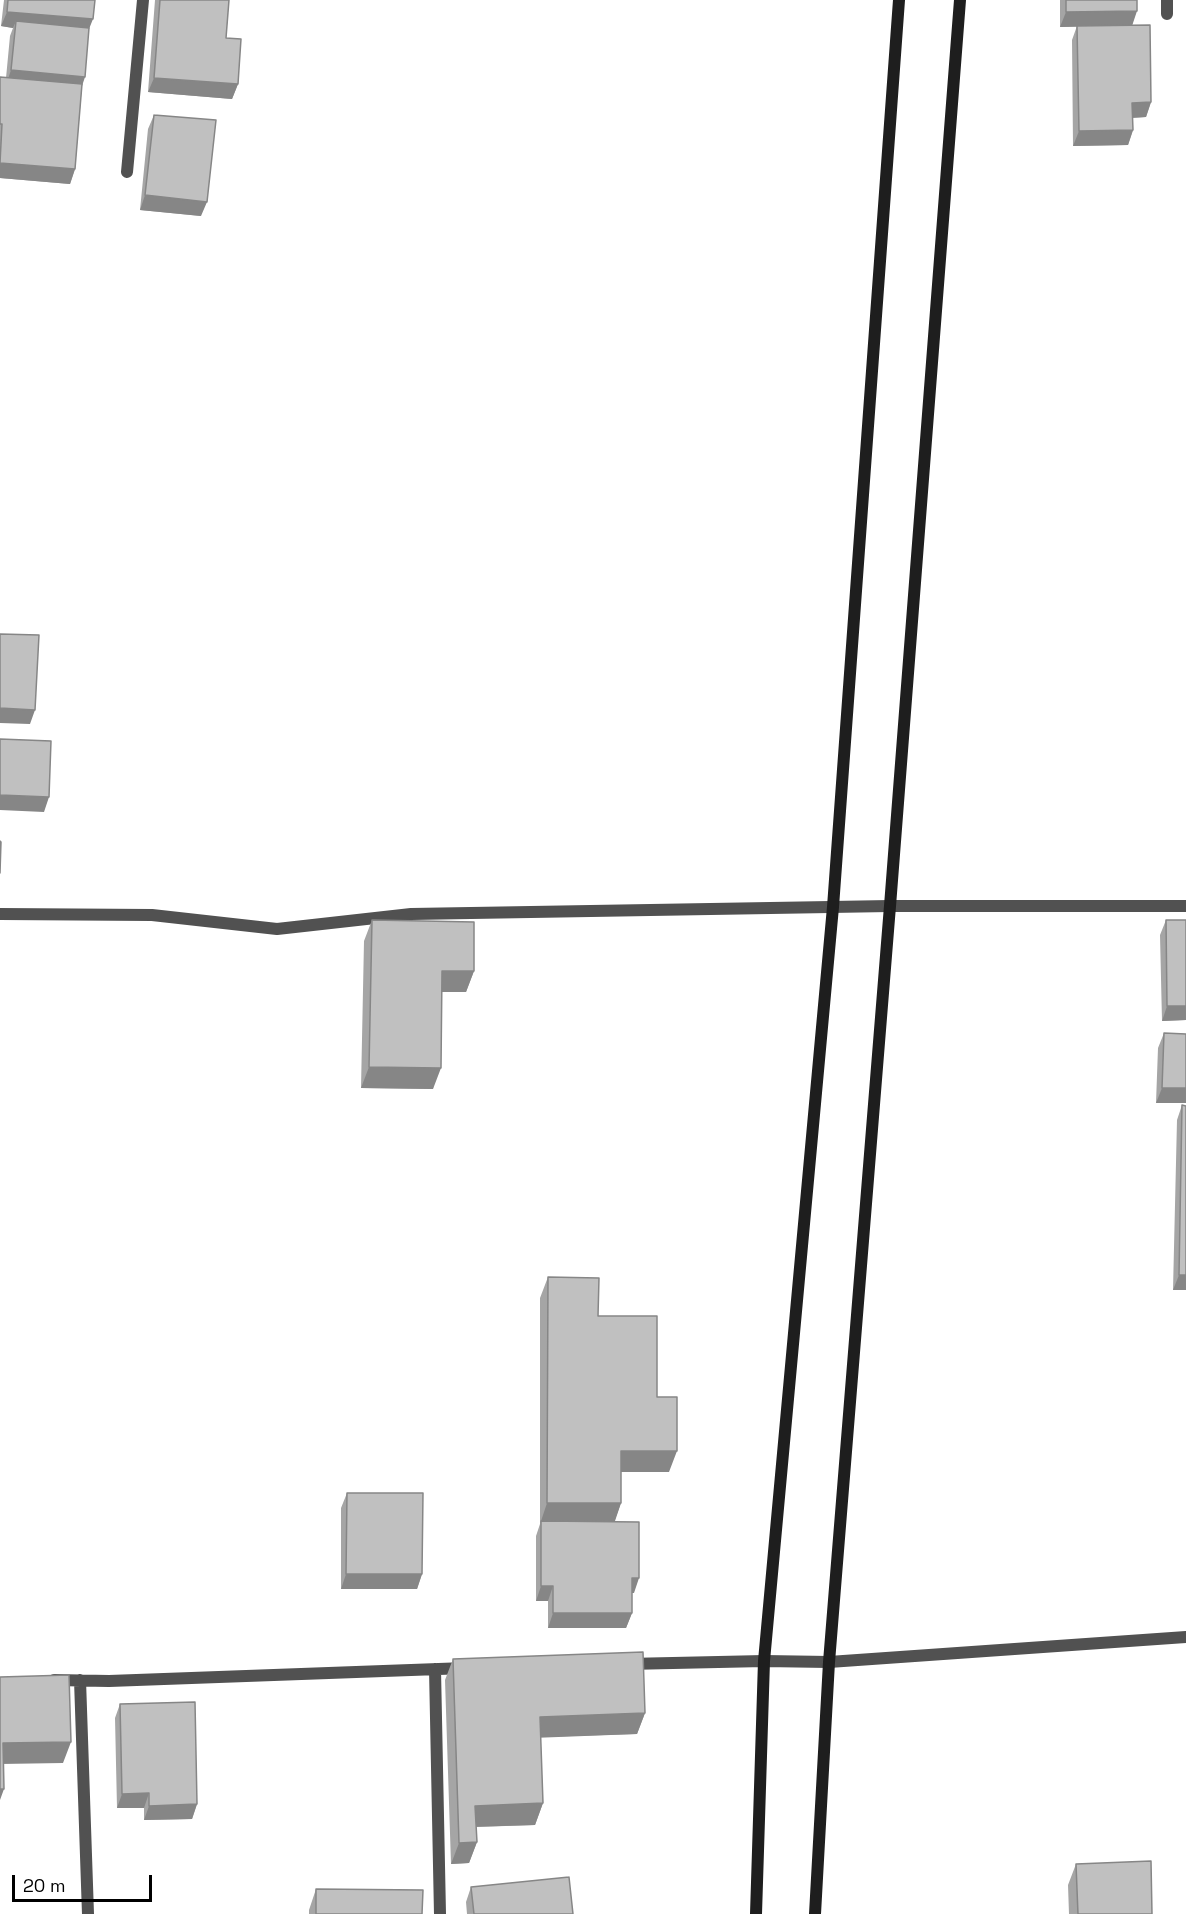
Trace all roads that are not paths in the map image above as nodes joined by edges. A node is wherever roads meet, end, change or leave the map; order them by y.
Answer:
1 (143, 0) edge
2 (899, 0) edge
3 (960, 0) edge
4 (1167, 0) edge
5 (1167, 14) dead end
6 (128, 172) dead end
7 (890, 906) junction
8 (1186, 906) edge
9 (834, 907) junction
10 (0, 914) edge
11 (1186, 1637) edge
12 (764, 1660) junction
13 (829, 1662) junction
14 (612, 1665) edge
15 (482, 1668) edge
16 (435, 1669) junction
17 (47, 1679) edge
18 (80, 1680) junction
19 (88, 1914) edge
20 (440, 1914) edge
21 (756, 1914) edge
22 (815, 1914) edge

1 - 6 street
2 - 9 street
3 - 7 street
4 - 5 street
7 - 8 street
7 - 9 street
7 - 13 street
9 - 10 street
9 - 12 street
11 - 13 street
12 - 13 street
12 - 14 street
12 - 21 street
13 - 22 street
15 - 16 street
16 - 18 street
16 - 20 street
17 - 18 street
18 - 19 street

